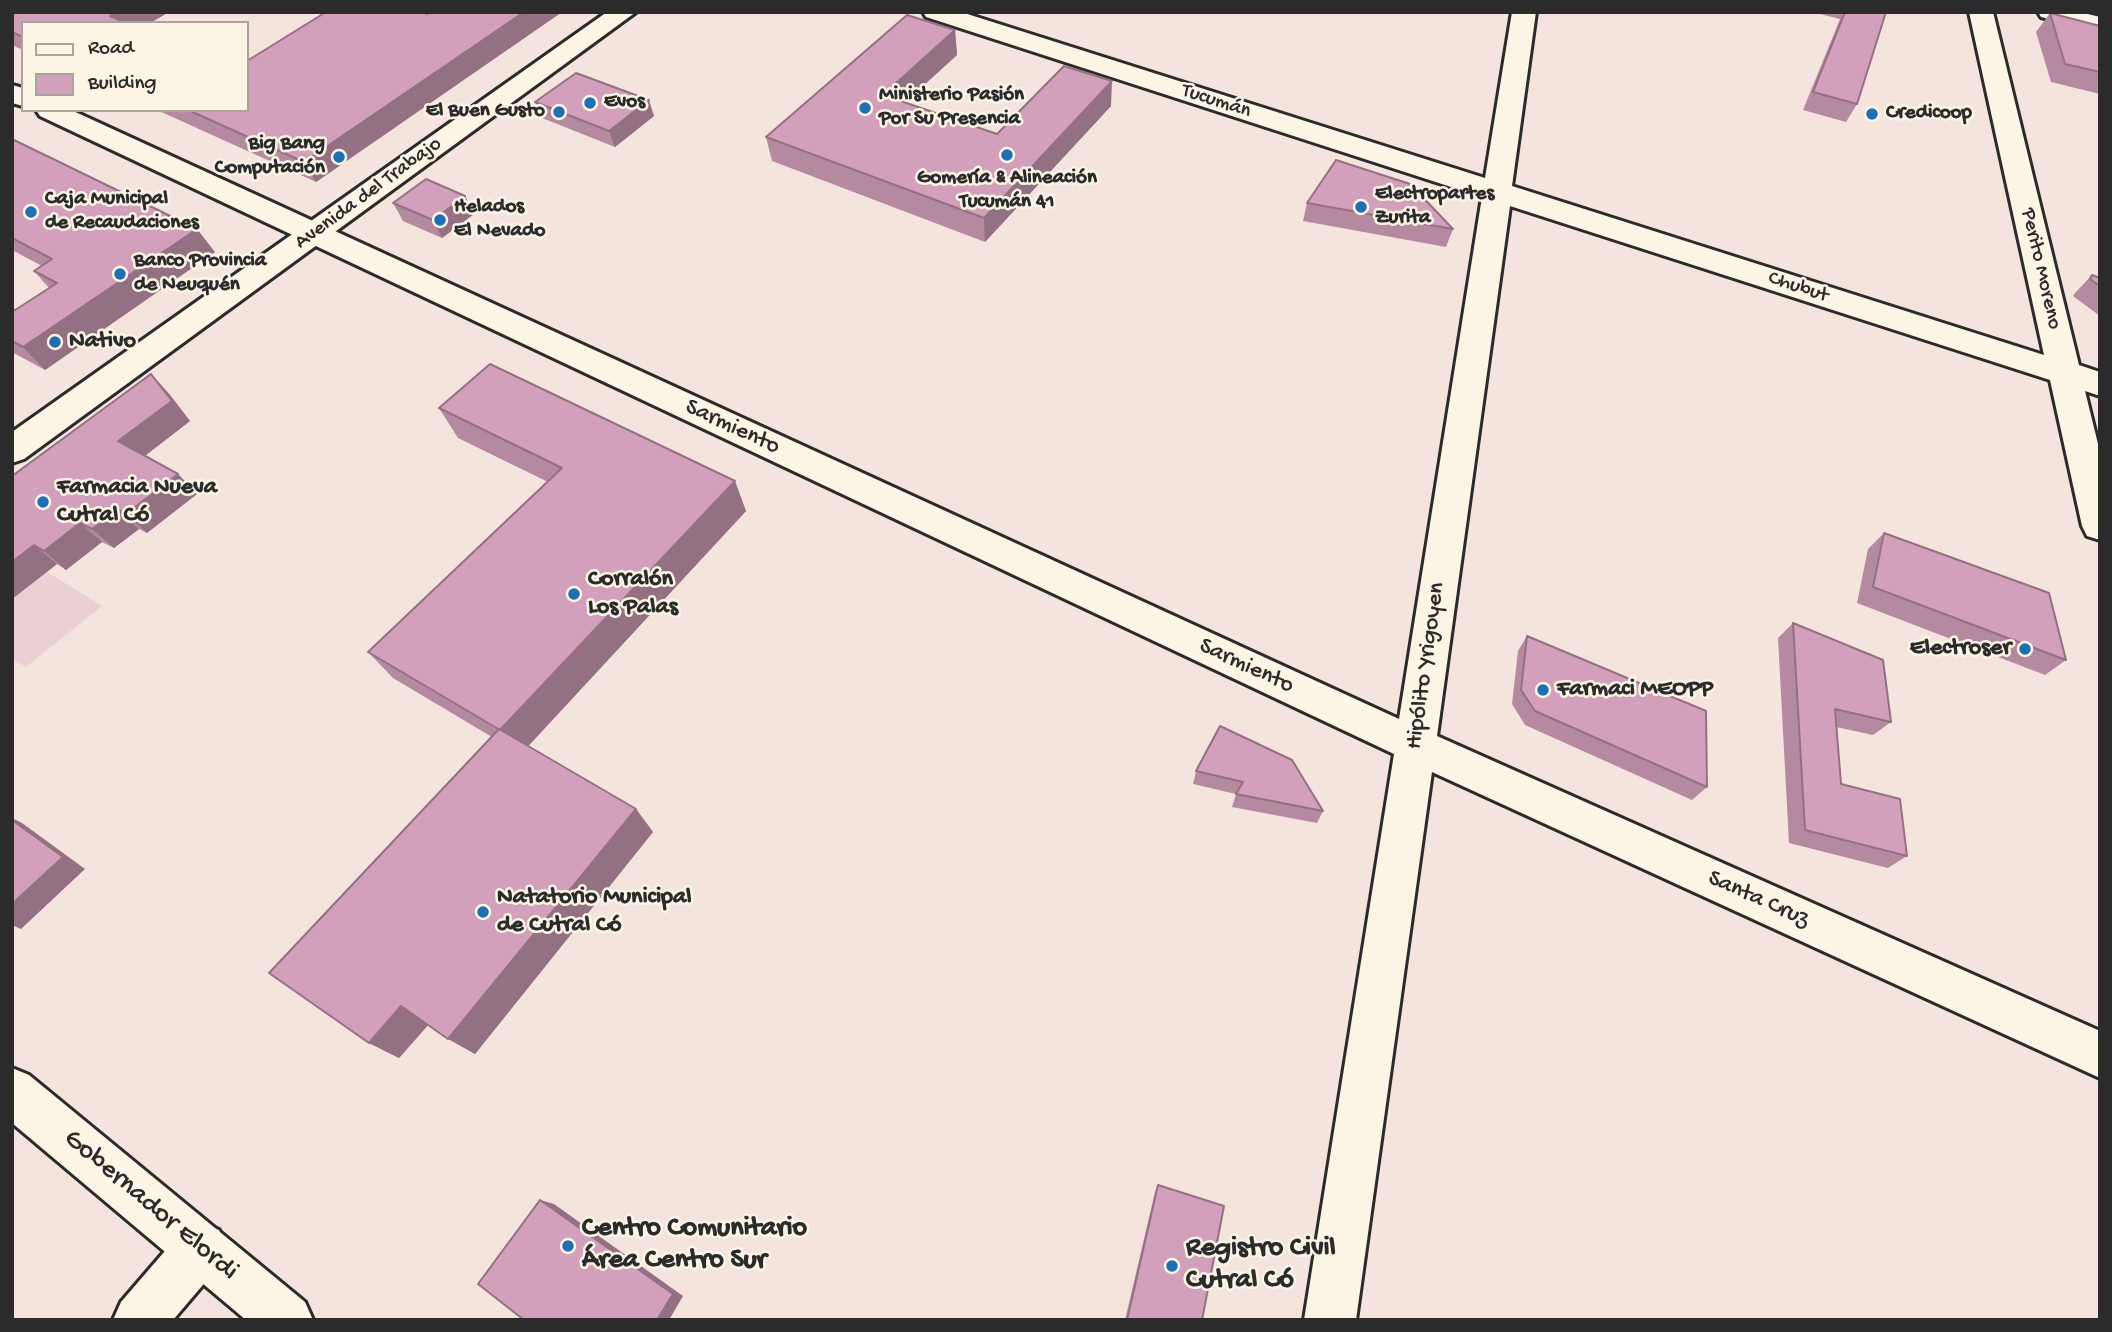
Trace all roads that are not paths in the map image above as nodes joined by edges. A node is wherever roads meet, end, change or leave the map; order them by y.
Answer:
1 (624, 12) edge
2 (935, 12) edge
3 (1524, 12) edge
4 (1981, 12) edge
5 (2050, 12) edge
6 (2100, 25) edge
7 (53, 112) edge
8 (1497, 192) junction
9 (314, 233) junction
10 (2064, 373) junction
11 (2100, 384) edge
12 (12, 450) edge
13 (2100, 526) edge
14 (1415, 745) junction
15 (2100, 1055) edge
16 (12, 1092) edge
17 (201, 1248) junction
18 (139, 1320) edge
19 (287, 1320) edge
20 (1330, 1320) edge

1 - 9 street, Avenida del Trabajo
2 - 8 street, Tucumán
3 - 8 street, Hipólito Yrigoyen
4 - 10 street, Perito Moreno
5 - 6 street
7 - 9 street, Sarmiento
8 - 10 street, Chubut
8 - 14 street, Hipólito Yrigoyen
9 - 12 street, Avenida del Trabajo
9 - 14 street, Sarmiento
10 - 11 street, Chubut
10 - 13 street, Perito Moreno
14 - 15 street, Santa Cruz
14 - 20 street, Hipólito Yrigoyen
16 - 17 street, Gobernador Elordi
17 - 18 street
17 - 19 street, Gobernador Elordi

